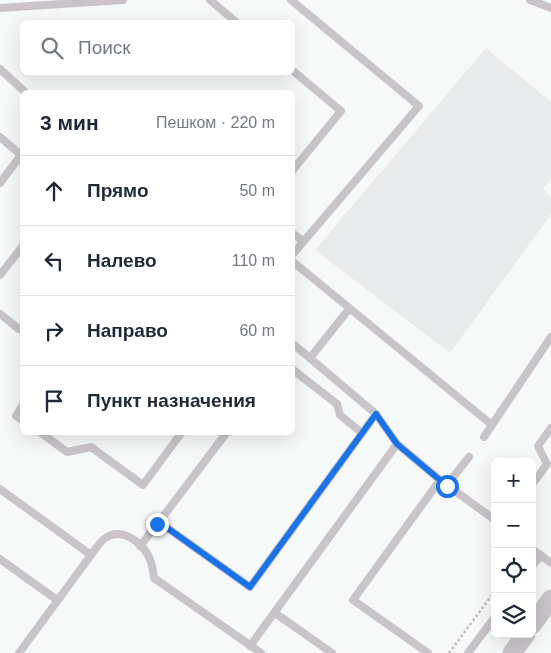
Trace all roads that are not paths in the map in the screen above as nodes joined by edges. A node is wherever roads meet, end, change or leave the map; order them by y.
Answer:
1 (123, 0) edge
2 (210, 0) edge
3 (291, 0) edge
4 (530, 0) edge
5 (0, 8) edge
6 (551, 8) edge
7 (234, 20) edge
8 (0, 69) edge
9 (295, 73) edge
10 (23, 90) edge
11 (0, 136) edge
12 (20, 154) edge
13 (20, 156) edge
14 (295, 167) edge
15 (0, 183) edge
16 (295, 235) edge
17 (302, 241) junction
18 (20, 250) edge
19 (295, 251) edge
20 (295, 264) edge
21 (0, 275) edge
22 (349, 309) junction
23 (0, 314) edge
24 (19, 329) dead end
25 (551, 337) edge
26 (295, 346) edge
27 (310, 358) junction
28 (295, 371) edge
29 (20, 409) edge
30 (376, 414) junction
31 (20, 419) edge
32 (492, 426) junction
33 (551, 428) edge
34 (362, 433) junction
35 (44, 435) edge
36 (180, 435) edge
37 (225, 435) edge
38 (484, 437) dead end
39 (397, 444) junction
40 (469, 458) dead end
41 (536, 479) edge
42 (440, 480) junction
43 (447, 486) junction
44 (0, 489) edge
45 (491, 517) edge
46 (159, 522) junction
47 (140, 546) junction
48 (536, 552) edge
49 (91, 555) junction
50 (541, 555) junction
51 (0, 559) edge
52 (536, 561) edge
53 (551, 563) edge
54 (551, 599) edge
55 (57, 600) junction
56 (275, 613) junction
57 (536, 620) edge
58 (491, 622) edge
59 (523, 638) edge
60 (250, 646) junction
61 (20, 653) edge
62 (261, 653) edge
63 (332, 653) edge
64 (428, 653) edge
65 (468, 653) edge
66 (512, 653) edge

1 - 5 lane
2 - 7 lane
3 - 17 lane
4 - 6 lane
8 - 10 lane
9 - 14 lane
11 - 12 lane
13 - 15 lane
16 - 17 lane
17 - 19 lane
18 - 21 lane
20 - 22 lane
22 - 27 lane
22 - 32 lane
23 - 24 lane
25 - 32 lane
26 - 27 lane
27 - 30 lane
28 - 34 lane
29 - 31 lane
30 - 34 lane
30 - 39 lane
32 - 38 lane
33 - 41 lane
34 - 46 lane
35 - 36 lane
37 - 46 lane
39 - 42 lane
39 - 56 lane
40 - 43 lane
42 - 43 lane
42 - 64 lane
43 - 45 lane
44 - 49 lane
46 - 47 lane
47 - 49 lane
47 - 60 lane
48 - 50 lane
49 - 55 lane
50 - 52 lane
50 - 53 lane
51 - 55 lane
54 - 57 street
55 - 61 lane
56 - 60 lane
56 - 63 lane
58 - 65 lane
59 - 66 street
60 - 62 lane

